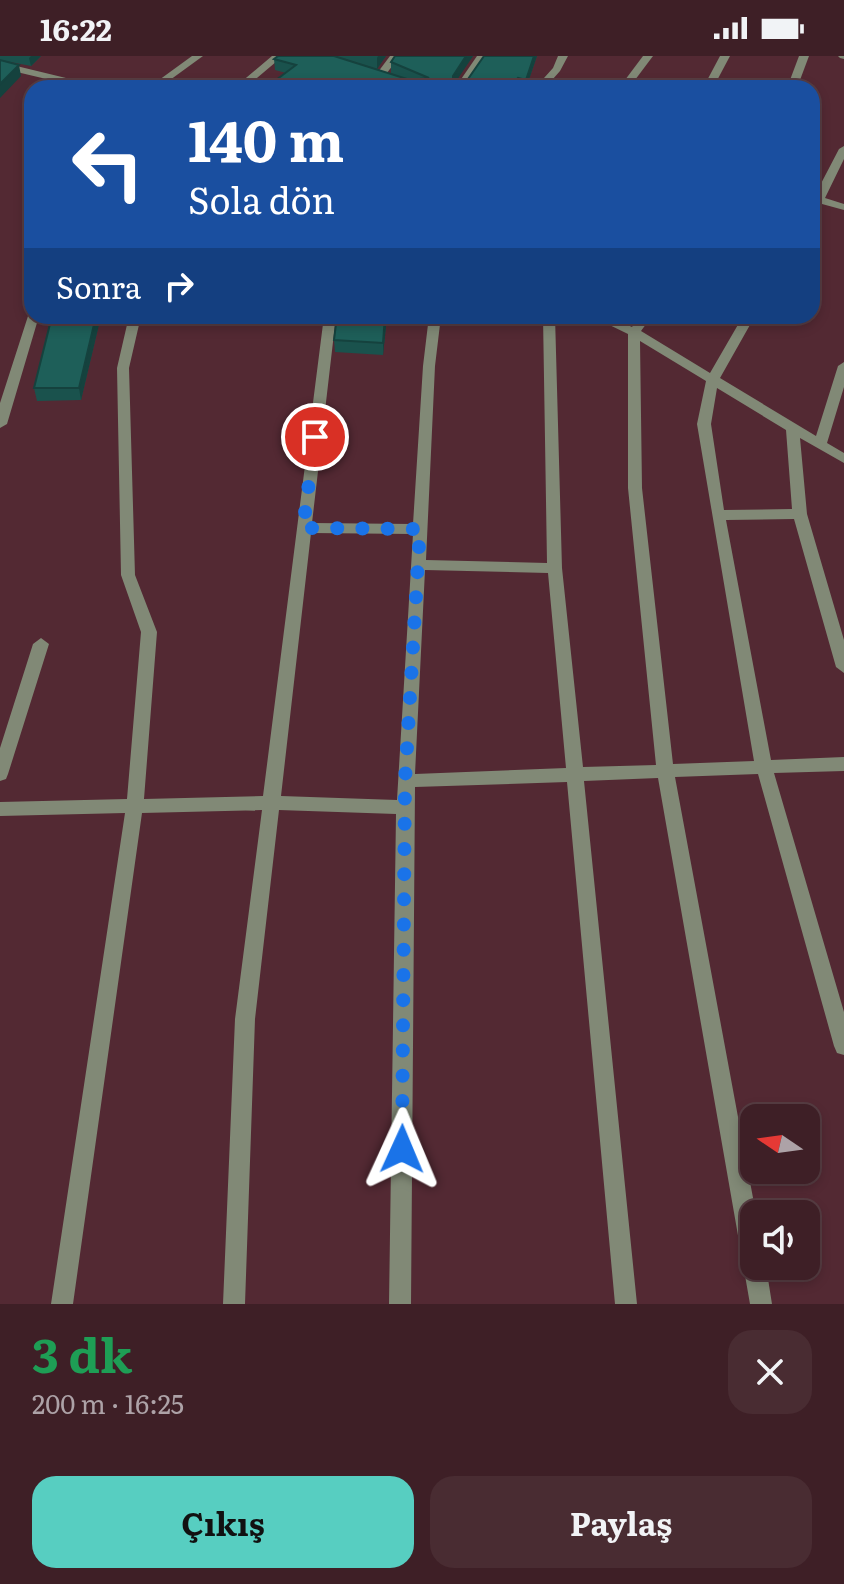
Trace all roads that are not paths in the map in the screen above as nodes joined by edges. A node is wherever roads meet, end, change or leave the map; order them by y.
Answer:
1 (198, 56) edge
2 (278, 56) edge
3 (395, 56) edge
4 (482, 56) edge
5 (563, 56) edge
6 (648, 56) edge
7 (725, 56) edge
8 (804, 56) edge
9 (0, 65) edge
10 (365, 71) edge
11 (380, 76) junction
12 (63, 80) edge
13 (164, 80) edge
14 (249, 80) edge
15 (394, 80) edge
16 (466, 80) edge
17 (547, 80) edge
18 (630, 80) edge
19 (712, 80) edge
20 (795, 80) edge
21 (844, 149) edge
22 (839, 170) edge
23 (820, 194) edge
24 (820, 200) edge
25 (844, 207) edge
26 (31, 324) edge
27 (133, 324) edge
28 (329, 324) edge
29 (434, 324) edge
30 (549, 324) edge
31 (616, 324) edge
32 (640, 324) edge
33 (744, 324) edge
34 (634, 332) junction
35 (844, 366) edge
36 (712, 381) junction
37 (0, 424) edge
38 (792, 430) junction
39 (820, 445) junction
40 (844, 459) edge
41 (800, 514) junction
42 (718, 515) junction
43 (303, 528) junction
44 (420, 529) junction
45 (417, 565) junction
46 (555, 568) junction
47 (41, 644) dead end
48 (844, 667) edge
49 (844, 764) edge
50 (764, 767) junction
51 (665, 771) junction
52 (0, 774) edge
53 (577, 774) junction
54 (405, 781) junction
55 (271, 803) junction
56 (135, 804) junction
57 (405, 807) junction
58 (0, 809) edge
59 (844, 1046) edge
60 (742, 1200) edge
61 (757, 1280) edge
62 (62, 1304) edge
63 (234, 1304) edge
64 (400, 1304) edge
65 (626, 1304) edge
66 (761, 1304) edge

1 - 13 street
2 - 14 street
3 - 11 street
4 - 16 street
5 - 17 street
6 - 18 street
7 - 19 street
8 - 20 street
9 - 12 street
10 - 11 street
11 - 15 street
21 - 22 street
22 - 23 street
24 - 25 street
26 - 37 street
27 - 56 street
28 - 43 street
29 - 44 street
30 - 46 street
31 - 34 street
32 - 34 street
33 - 36 street
34 - 36 street
34 - 51 street
35 - 39 street
36 - 38 street
36 - 42 street
38 - 39 street
38 - 41 street
39 - 40 street
41 - 42 street
41 - 48 street
42 - 50 street
43 - 44 street
43 - 55 street
44 - 45 street
45 - 46 street
45 - 54 street
46 - 53 street
47 - 52 street
49 - 50 street
50 - 51 street
50 - 59 street
51 - 53 street
51 - 60 street
53 - 54 street
53 - 65 street
54 - 57 street
55 - 56 street
55 - 57 street
55 - 63 street
56 - 58 street
56 - 62 street
57 - 64 street
61 - 66 street

